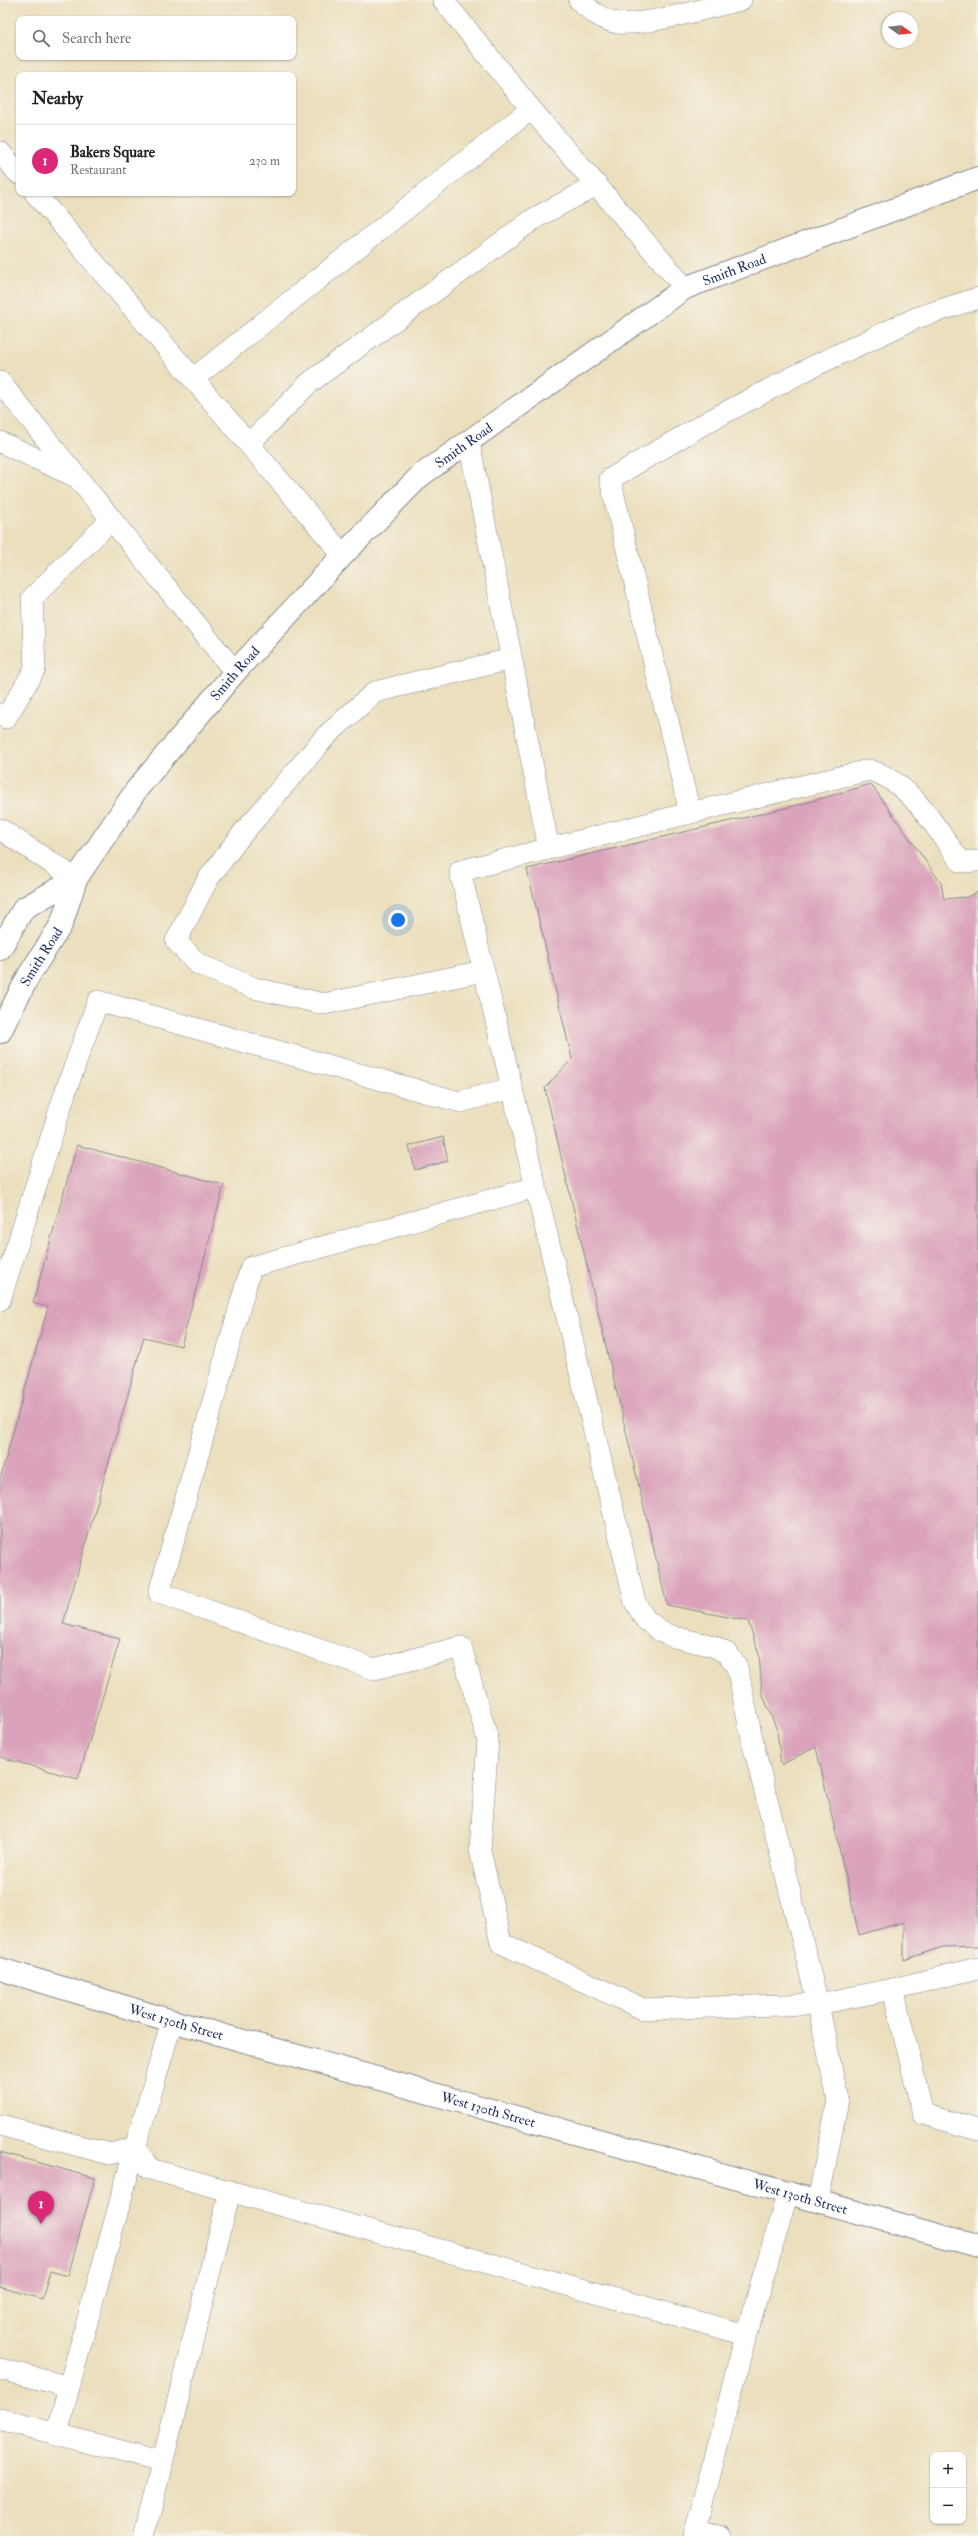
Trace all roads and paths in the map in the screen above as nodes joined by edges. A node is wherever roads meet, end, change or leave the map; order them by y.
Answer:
1 (443, 0) edge
2 (579, 0) edge
3 (742, 0) edge
4 (531, 109) junction
5 (0, 152) edge
6 (16, 171) edge
7 (978, 178) edge
8 (597, 185) junction
9 (38, 196) edge
10 (685, 288) junction
11 (978, 298) edge
12 (193, 379) junction
13 (0, 382) edge
14 (0, 442) edge
15 (469, 442) junction
16 (249, 444) junction
17 (77, 477) junction
18 (112, 520) junction
19 (343, 555) junction
20 (511, 659) junction
21 (235, 672) junction
22 (0, 714) edge
23 (690, 813) junction
24 (0, 829) edge
25 (549, 849) junction
26 (978, 861) edge
27 (76, 879) junction
28 (0, 949) edge
29 (483, 971) junction
30 (0, 1032) edge
31 (511, 1088) junction
32 (536, 1187) junction
33 (0, 1300) edge
34 (978, 1968) edge
35 (0, 1969) edge
36 (893, 1989) junction
37 (818, 2004) junction
38 (172, 2021) junction
39 (0, 2125) edge
40 (978, 2130) edge
41 (135, 2148) junction
42 (230, 2191) junction
43 (788, 2192) junction
44 (818, 2201) junction
45 (978, 2246) edge
46 (746, 2335) junction
47 (0, 2369) edge
48 (69, 2387) junction
49 (0, 2418) edge
50 (57, 2434) junction
51 (162, 2462) junction
52 (695, 2532) edge
53 (144, 2536) edge
54 (721, 2536) edge

1 - 4 lane
2 - 3 lane
4 - 8 lane
4 - 12 lane
5 - 6 lane
7 - 10 main road, Smith Road
8 - 10 lane
8 - 16 lane
9 - 12 lane
10 - 15 main road, Smith Road
11 - 23 lane
12 - 16 lane
13 - 17 lane
14 - 17 lane
15 - 19 main road, Smith Road
15 - 20 lane
16 - 19 lane
17 - 18 lane
18 - 21 lane
18 - 22 lane
19 - 21 main road, Smith Road
20 - 25 lane
20 - 29 lane
21 - 27 main road, Smith Road
23 - 25 lane
23 - 26 lane
24 - 27 lane
25 - 29 lane
27 - 28 main road, Smith Road
27 - 30 main road, Smith Road
29 - 31 lane
31 - 32 lane
31 - 33 lane
32 - 37 lane
32 - 37 lane
34 - 36 lane
35 - 38 main road, West 130th Street
36 - 37 lane
36 - 40 lane
37 - 44 lane
38 - 41 lane
38 - 43 main road, West 130th Street
39 - 41 lane
41 - 42 lane
41 - 48 lane
42 - 46 lane
42 - 51 lane
43 - 44 main road, West 130th Street
43 - 46 lane
44 - 45 main road, West 130th Street
46 - 52 lane
47 - 48 lane
48 - 50 lane
49 - 50 lane
50 - 51 lane
51 - 53 lane
52 - 54 lane

